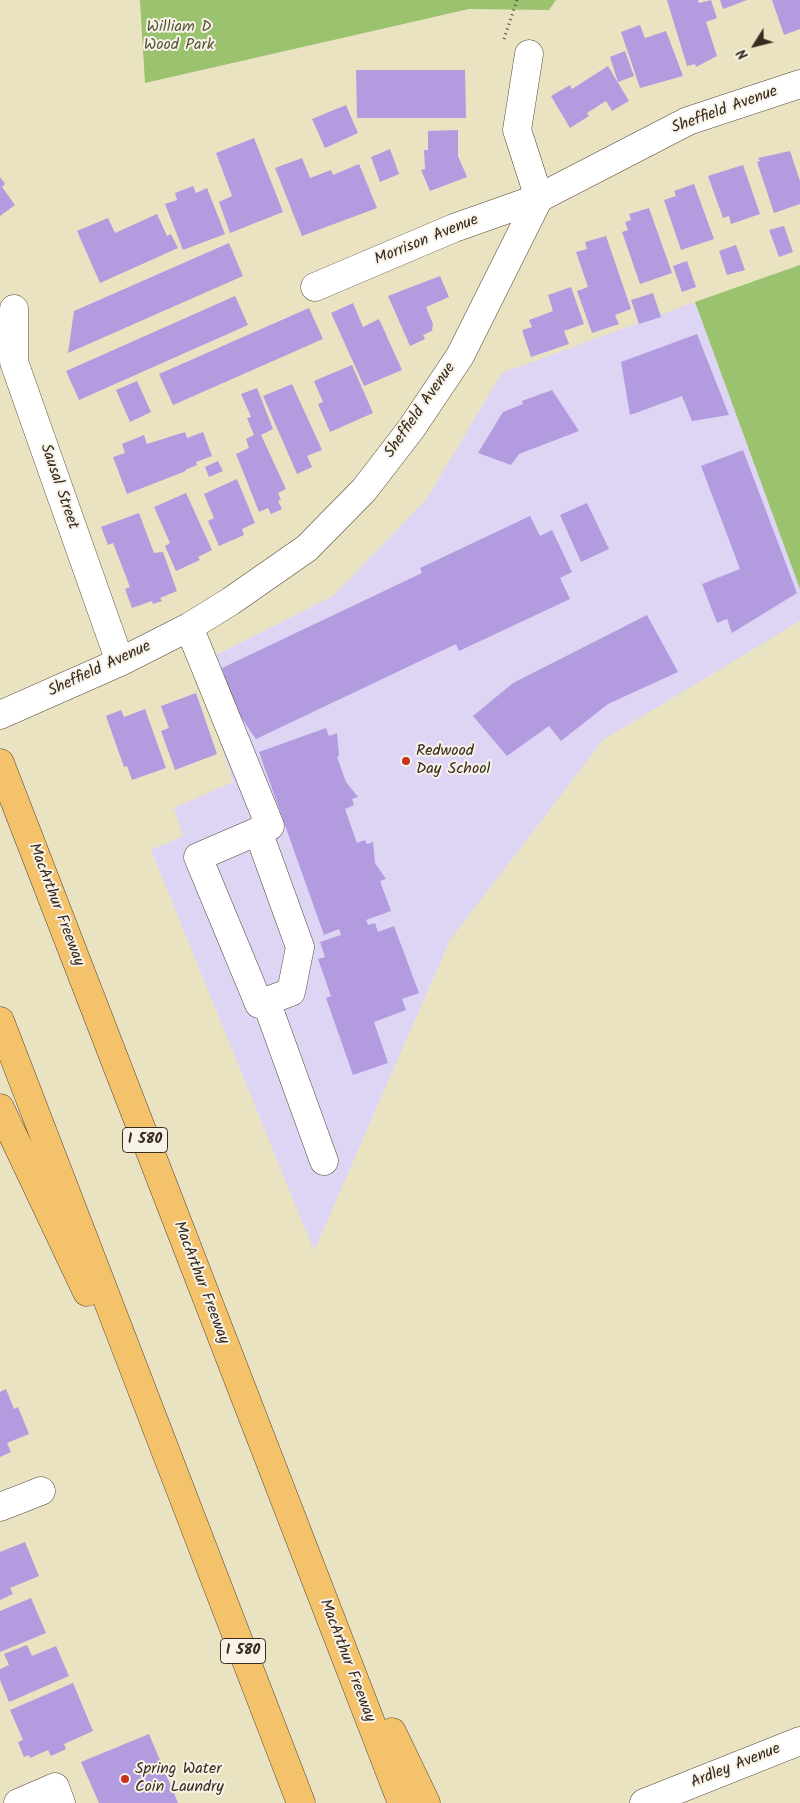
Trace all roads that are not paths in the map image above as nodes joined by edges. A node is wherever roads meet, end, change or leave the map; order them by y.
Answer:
1 (529, 54) dead end
2 (800, 84) edge
3 (539, 198) junction
4 (315, 287) dead end
5 (14, 309) dead end
6 (189, 627) junction
7 (120, 662) junction
8 (0, 715) edge
9 (0, 763) edge
10 (258, 831) junction
11 (266, 1001) junction
12 (0, 1021) edge
13 (0, 1108) edge
14 (324, 1161) dead end
15 (40, 1491) dead end
16 (184, 1499) junction
17 (0, 1507) edge
18 (290, 1517) junction
19 (800, 1741) edge
20 (18, 1803) edge
21 (61, 1803) edge
22 (301, 1803) edge
23 (402, 1803) edge
24 (426, 1803) edge
25 (644, 1803) edge

1 - 3 street
2 - 3 street, Sheffield Avenue
3 - 4 street, Morrison Avenue
3 - 6 street, Sheffield Avenue
5 - 7 street, Sausal Street
6 - 7 street, Sheffield Avenue
6 - 10 street
7 - 8 street, Sheffield Avenue
9 - 18 highway, MacArthur Freeway / I 580
10 - 11 street
10 - 11 street
11 - 14 street
12 - 16 highway, I 580
13 - 16 highway
15 - 17 street
16 - 22 highway, I 580
18 - 23 highway, MacArthur Freeway / I 580
18 - 24 highway
19 - 25 street, Ardley Avenue
20 - 21 street

